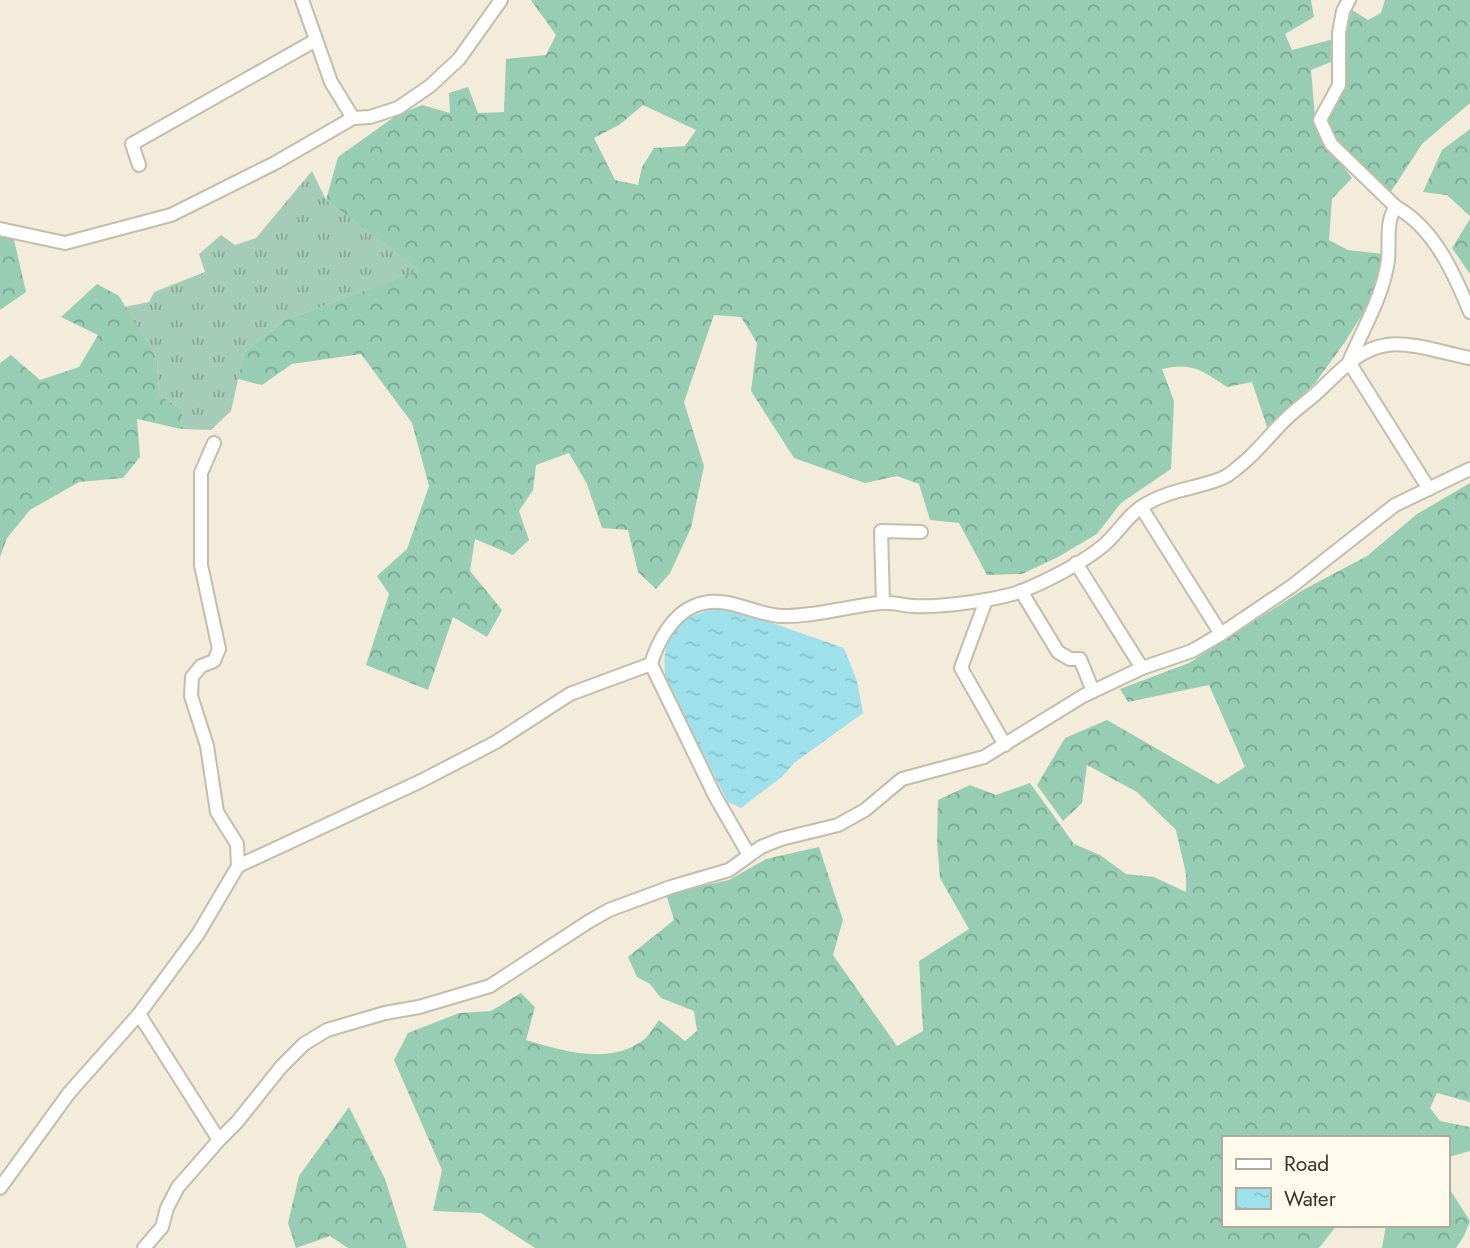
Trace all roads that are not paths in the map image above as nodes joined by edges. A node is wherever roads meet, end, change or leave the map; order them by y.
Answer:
1 (302, 0) edge
2 (501, 0) edge
3 (1349, 0) edge
4 (316, 40) junction
5 (354, 118) junction
6 (139, 165) dead end
7 (1396, 207) junction
8 (0, 229) edge
9 (1470, 312) edge
10 (1470, 358) edge
11 (1349, 362) junction
12 (214, 443) dead end
13 (1470, 468) edge
14 (1429, 489) junction
15 (1141, 507) junction
16 (921, 532) dead end
17 (1076, 563) junction
18 (1021, 592) junction
19 (986, 600) junction
20 (883, 603) junction
21 (1221, 634) junction
22 (651, 664) junction
23 (1142, 668) junction
24 (1093, 691) junction
25 (1005, 746) junction
26 (748, 855) junction
27 (238, 866) junction
28 (139, 1014) junction
29 (219, 1140) junction
30 (0, 1188) edge
31 (144, 1248) edge

1 - 4 street
2 - 5 street
3 - 7 street
4 - 5 street
4 - 6 street
5 - 8 street
7 - 9 street
7 - 11 street
10 - 11 street
11 - 14 street
11 - 15 street
12 - 27 street
13 - 14 street
14 - 21 street
15 - 17 street
15 - 21 street
16 - 20 street
17 - 18 street
17 - 23 street
18 - 19 street
18 - 24 street
19 - 20 street
19 - 25 street
20 - 22 street
21 - 23 street
22 - 26 street
22 - 27 street
23 - 24 street
24 - 25 street
25 - 26 street
26 - 29 street
27 - 28 street
28 - 29 street
28 - 30 street
29 - 31 street

